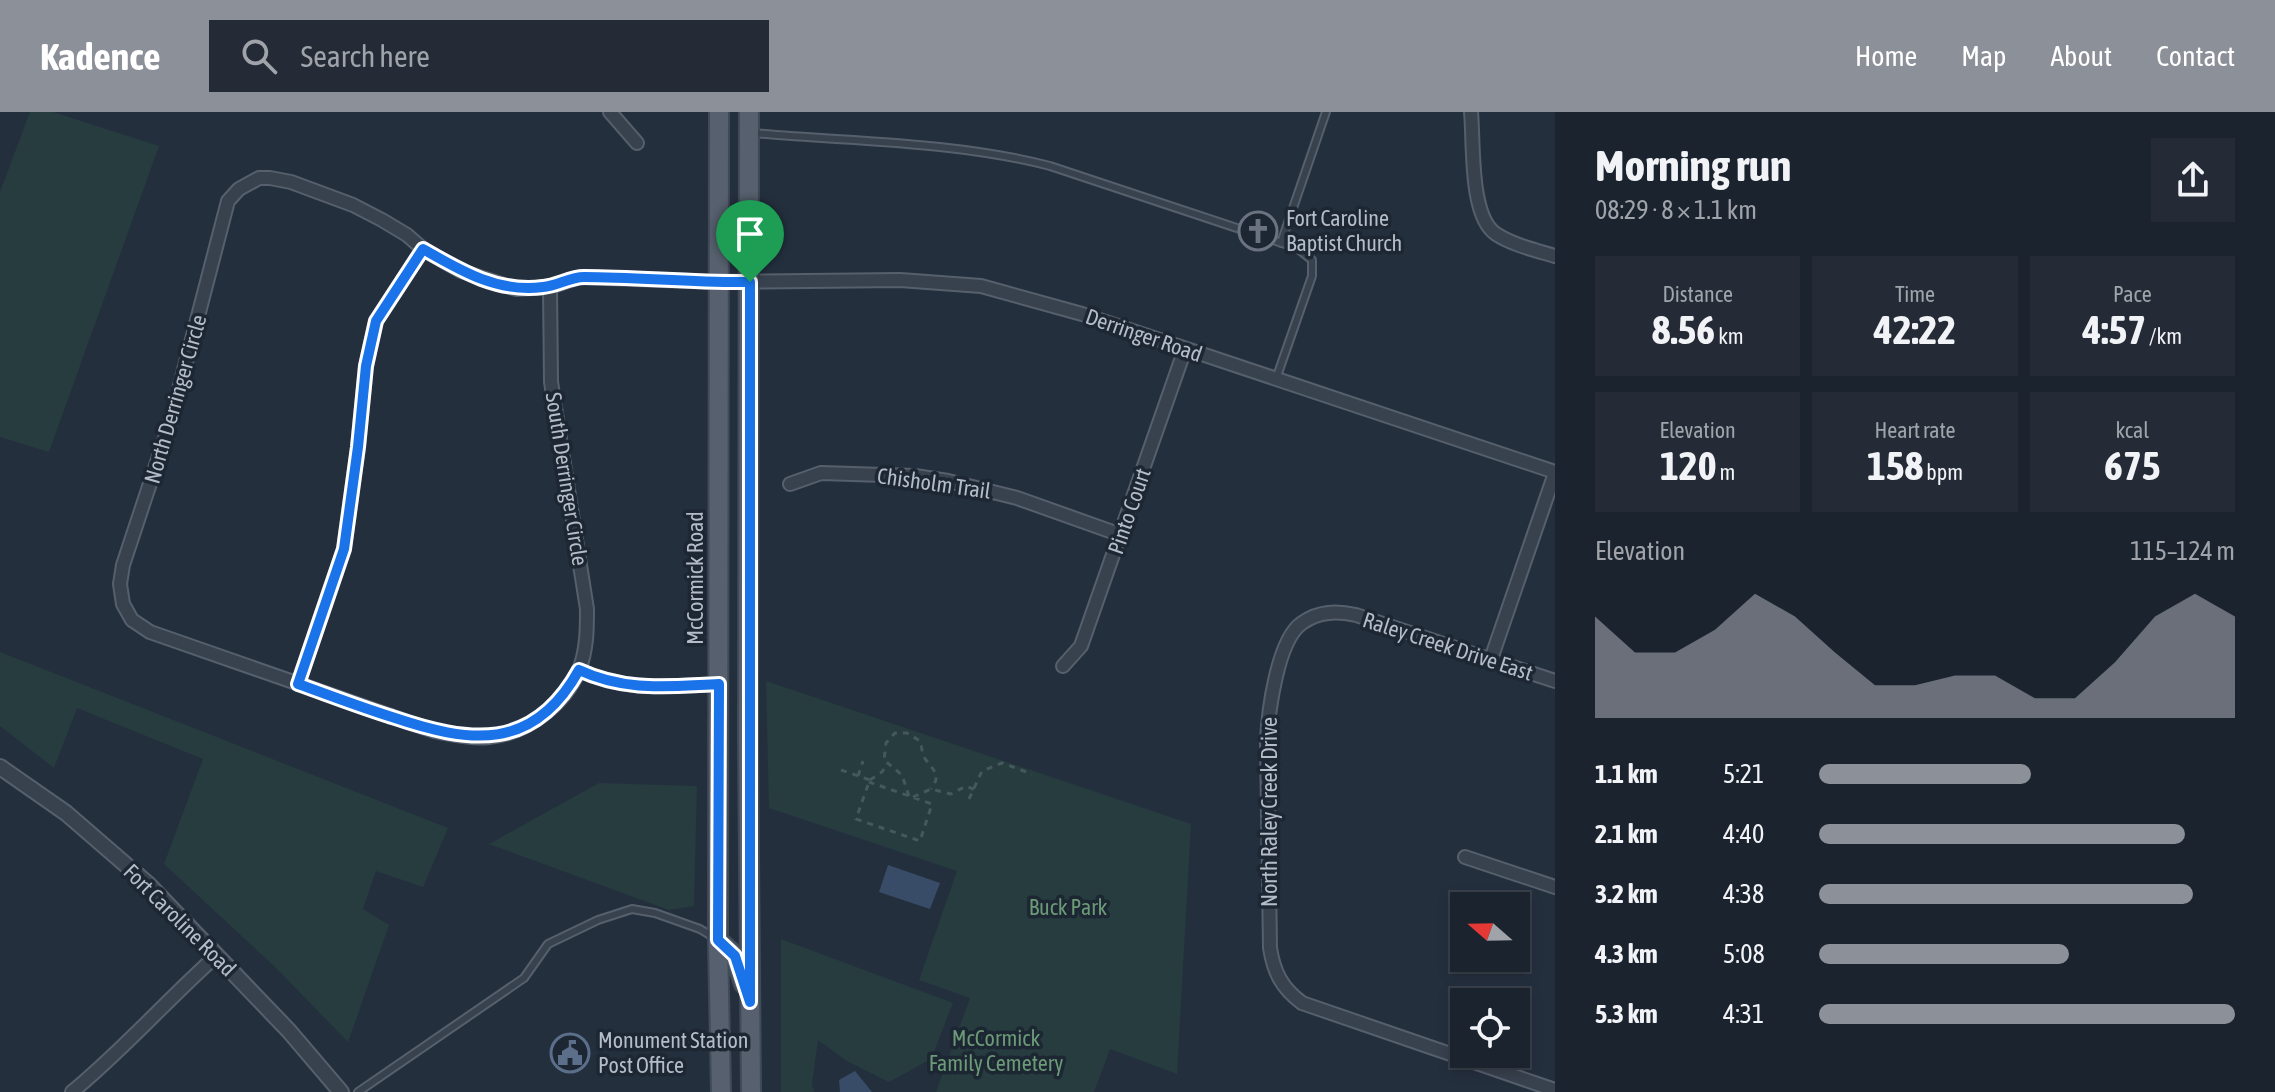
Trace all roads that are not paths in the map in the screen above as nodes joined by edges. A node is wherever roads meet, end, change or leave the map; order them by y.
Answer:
1 (610, 112) edge
2 (719, 112) edge
3 (749, 112) edge
4 (1326, 112) edge
5 (1471, 112) edge
6 (749, 133) junction
7 (637, 143) dead end
8 (228, 201) joint
9 (1281, 243) junction
10 (423, 249) junction
11 (1555, 256) edge
12 (718, 282) junction
13 (750, 282) junction
14 (550, 287) junction
15 (1185, 349) junction
16 (1276, 379) junction
17 (1555, 472) edge
18 (790, 484) dead end
19 (1121, 535) junction
20 (1340, 612) joint
21 (1491, 659) junction
22 (1063, 666) dead end
23 (579, 670) junction
24 (1555, 681) edge
25 (298, 684) junction
26 (719, 684) junction
27 (0, 767) edge
28 (1465, 857) dead end
29 (1555, 887) edge
30 (718, 940) junction
31 (216, 956) junction
32 (750, 1002) junction
33 (1555, 1090) edge
34 (72, 1092) edge
35 (341, 1092) edge
36 (358, 1092) edge
37 (721, 1092) edge
38 (751, 1092) edge

1 - 7 street
2 - 12 main road, McCormick Road
3 - 6 main road
4 - 9 lane
5 - 11 street
6 - 9 lane
6 - 13 main road
8 - 10 street, Derringer Road
8 - 25 street, North Derringer Circle
9 - 16 lane
10 - 14 street, Derringer Road
10 - 25 street
12 - 13 street, Derringer Road
12 - 14 street, Derringer Road
12 - 26 main road, McCormick Road
13 - 15 street, Derringer Road
13 - 32 main road
14 - 23 street, South Derringer Circle
15 - 16 street, Derringer Road
15 - 19 street, Pinto Court
16 - 17 street, Derringer Road
17 - 21 street
18 - 19 street, Chisholm Trail
19 - 22 street, Pinto Court
20 - 21 street, Raley Creek Drive East
20 - 33 street, North Raley Creek Drive
21 - 24 street, Raley Creek Drive East
23 - 25 street
23 - 26 street
26 - 30 main road, McCormick Road
27 - 31 street, Fort Caroline Road
28 - 29 street
30 - 32 main road
30 - 36 lane
30 - 37 main road, McCormick Road
31 - 34 street
31 - 35 street, Fort Caroline Road
32 - 38 main road

